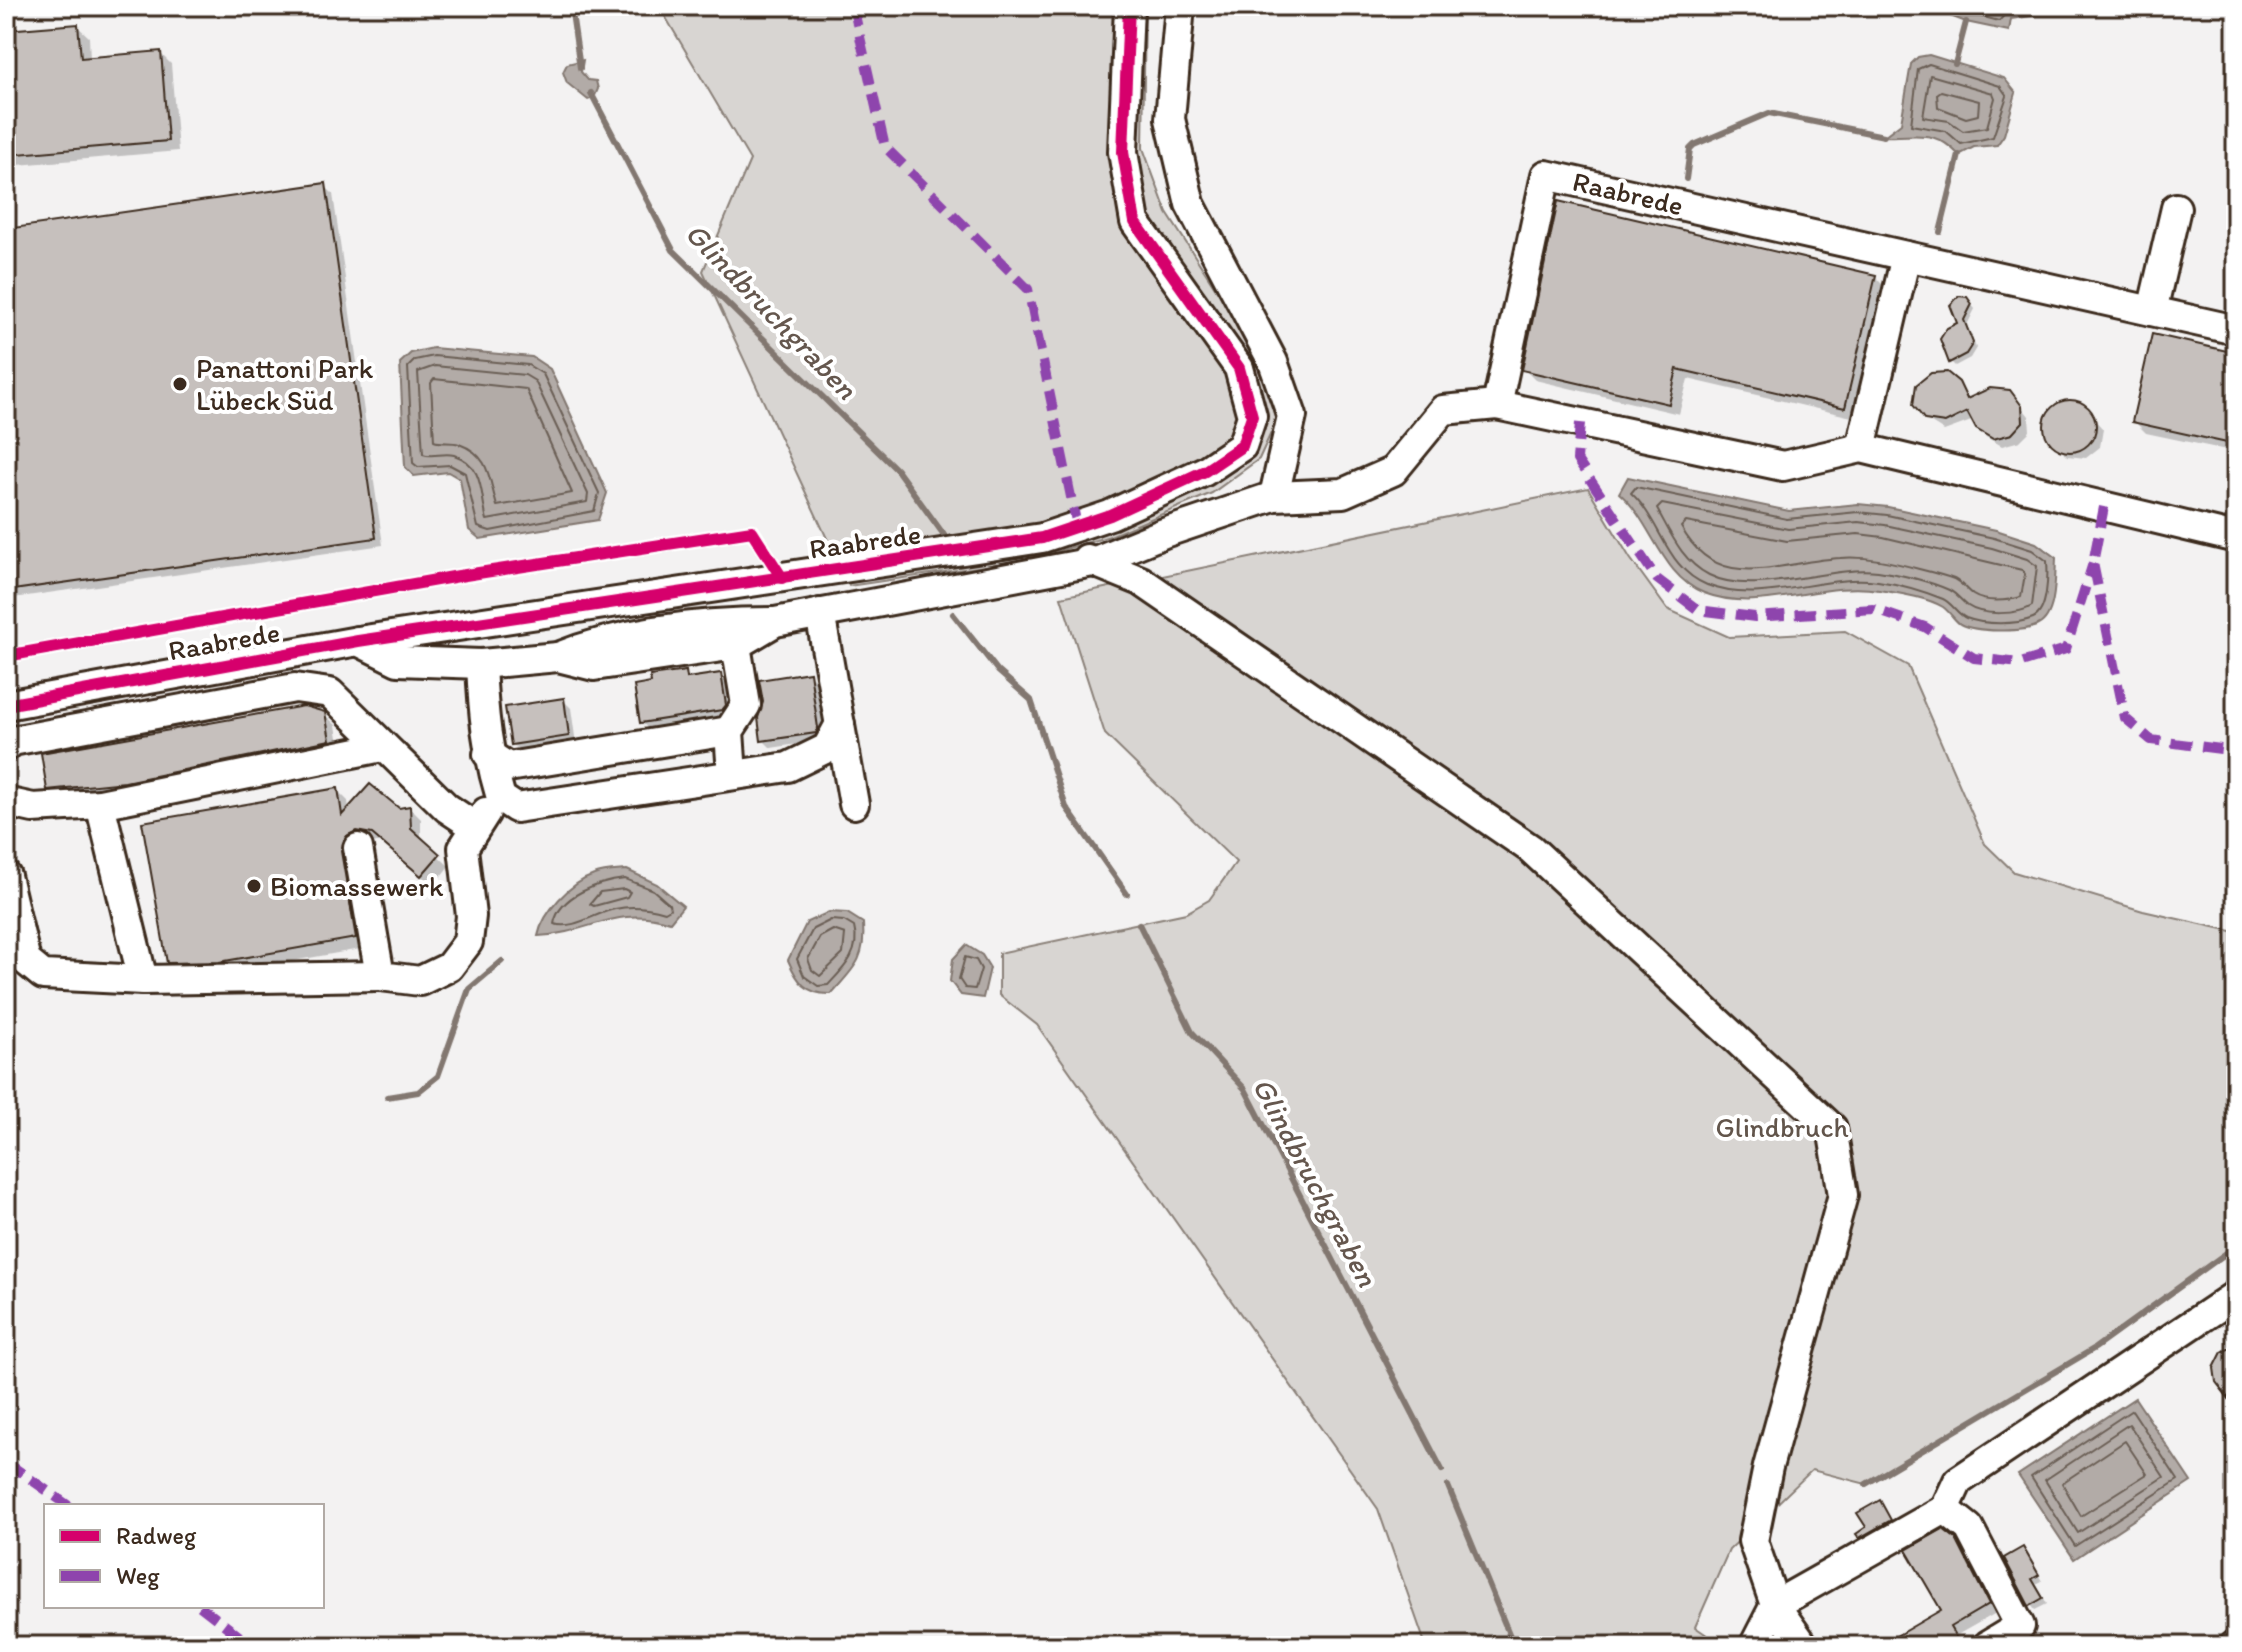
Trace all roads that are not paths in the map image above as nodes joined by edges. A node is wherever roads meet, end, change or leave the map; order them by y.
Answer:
1 (1129, 6) edge
2 (1180, 6) edge
3 (2176, 208) dead end
4 (1906, 256) junction
5 (2152, 311) junction
6 (2236, 330) edge
7 (1497, 405) junction
8 (1861, 448) junction
9 (1274, 496) junction
10 (1042, 538) junction
11 (2236, 538) edge
12 (1093, 562) junction
13 (820, 613) junction
14 (775, 622) junction
15 (358, 641) junction
16 (736, 645) junction
17 (558, 657) junction
18 (481, 664) junction
19 (6, 705) edge
20 (840, 724) junction
21 (729, 731) junction
22 (6, 747) edge
23 (382, 747) junction
24 (488, 754) junction
25 (732, 775) junction
26 (501, 798) junction
27 (6, 802) edge
28 (100, 804) junction
29 (854, 804) dead end
30 (474, 826) junction
31 (358, 848) dead end
32 (6, 876) edge
33 (380, 976) junction
34 (143, 980) junction
35 (2236, 1295) edge
36 (1945, 1509) junction
37 (1775, 1605) junction
38 (1754, 1646) edge
39 (1804, 1646) edge
40 (1987, 1646) edge

1 - 10 street, Raabrede
2 - 9 street
3 - 5 street
4 - 5 street, Raabrede
4 - 7 street, Raabrede
4 - 8 street
5 - 6 street, Raabrede
7 - 8 street
7 - 9 street
8 - 11 street
9 - 12 street
10 - 12 street
10 - 15 street, Raabrede
12 - 13 street
12 - 37 street
13 - 14 street
13 - 20 street
14 - 16 street
14 - 17 street
15 - 18 street
15 - 19 street, Raabrede
16 - 17 street
16 - 21 street
17 - 18 street
18 - 24 street
20 - 25 street
20 - 29 street
21 - 24 street
21 - 25 street
22 - 23 street
23 - 28 street
23 - 30 street
24 - 26 street
25 - 26 street
26 - 30 street
27 - 28 street
28 - 34 street
30 - 33 street
31 - 33 street
32 - 34 street
33 - 34 street
35 - 36 street
36 - 37 street
36 - 40 street
37 - 38 street
37 - 39 street

